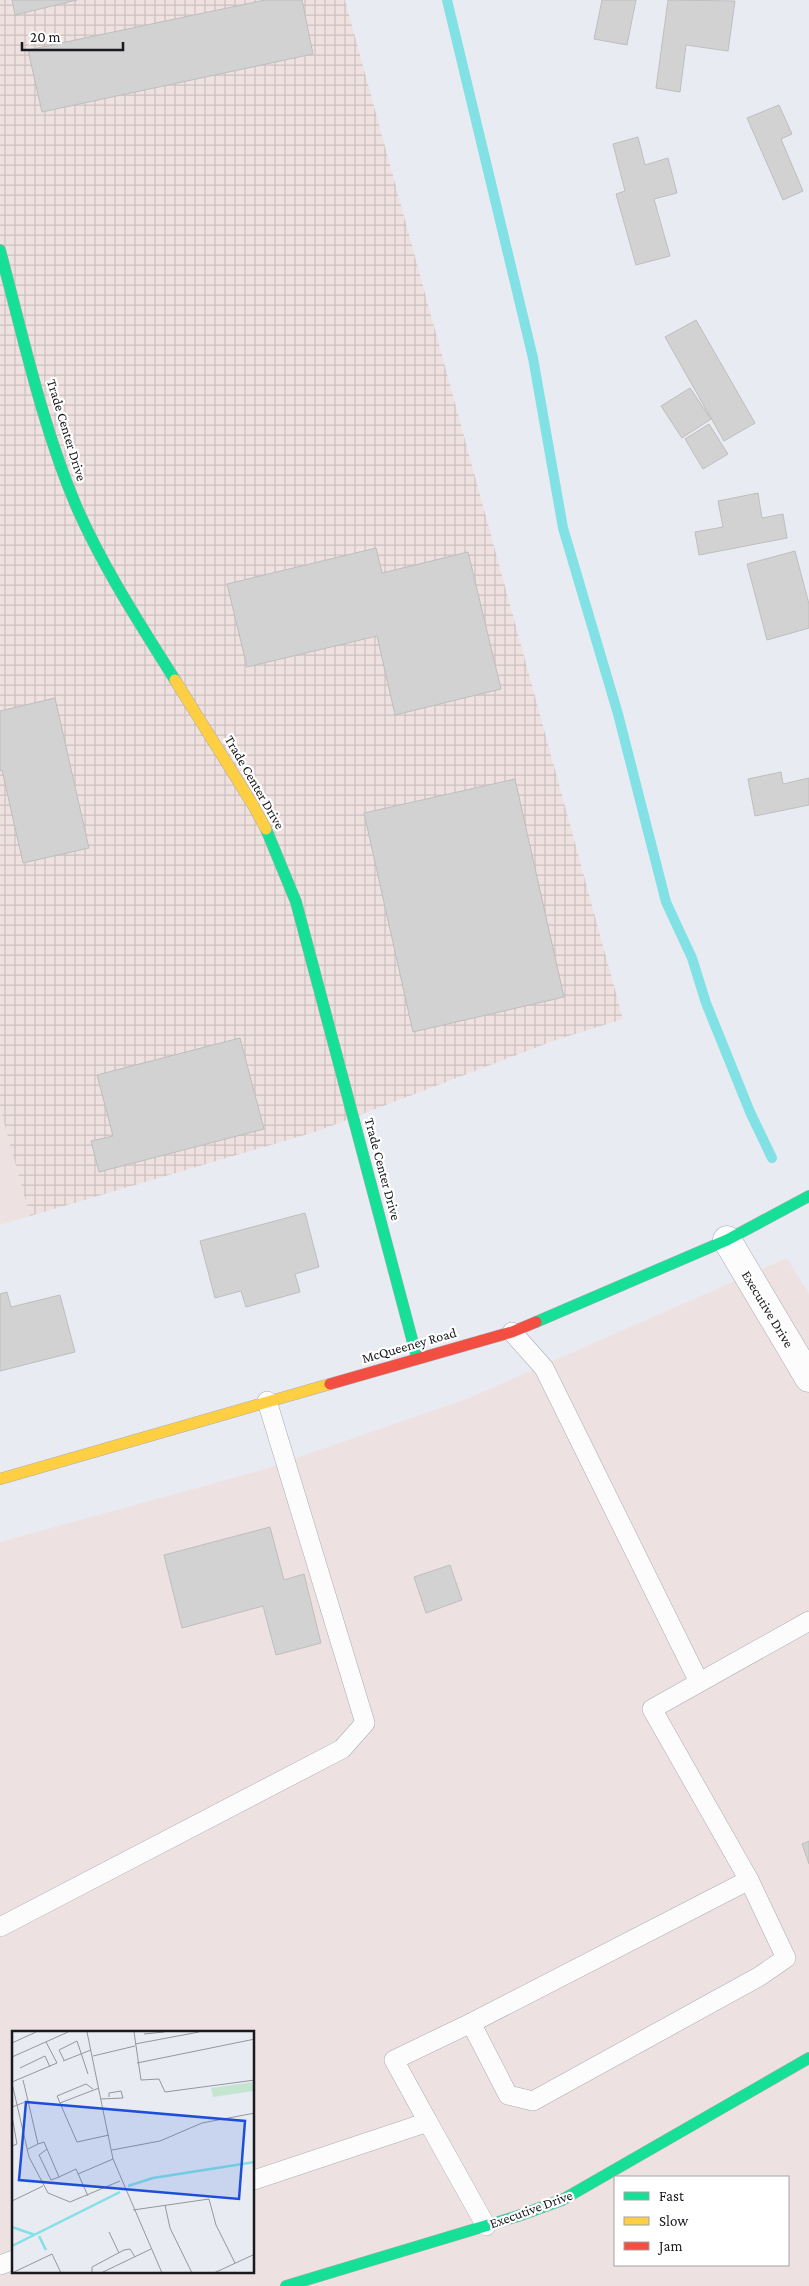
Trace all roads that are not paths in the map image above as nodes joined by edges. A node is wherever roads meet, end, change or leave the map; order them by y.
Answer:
1 (0, 250) edge
2 (809, 1196) edge
3 (727, 1240) junction
4 (512, 1332) junction
5 (417, 1358) junction
6 (809, 1378) edge
7 (266, 1401) junction
8 (0, 1479) edge
9 (809, 1621) edge
10 (699, 1682) junction
11 (749, 1880) junction
12 (0, 1927) edge
13 (471, 2023) junction
14 (809, 2058) edge
15 (428, 2122) junction
16 (255, 2180) edge
17 (486, 2226) junction
18 (12, 2261) edge
19 (0, 2265) edge
20 (337, 2278) edge
21 (286, 2286) edge

1 - 5 street, Trade Center Drive
2 - 3 street, McQueeney Road
3 - 4 street, McQueeney Road
3 - 6 street, Executive Drive
4 - 5 street, McQueeney Road
4 - 10 lane
5 - 7 street, McQueeney Road
7 - 8 street, McQueeney Road
7 - 12 lane
9 - 10 lane
10 - 11 lane
11 - 13 lane
11 - 13 lane
13 - 15 lane
14 - 17 street, Executive Drive
15 - 16 lane
15 - 17 lane
17 - 20 street, Executive Drive
18 - 19 lane
20 - 21 street, Executive Drive

